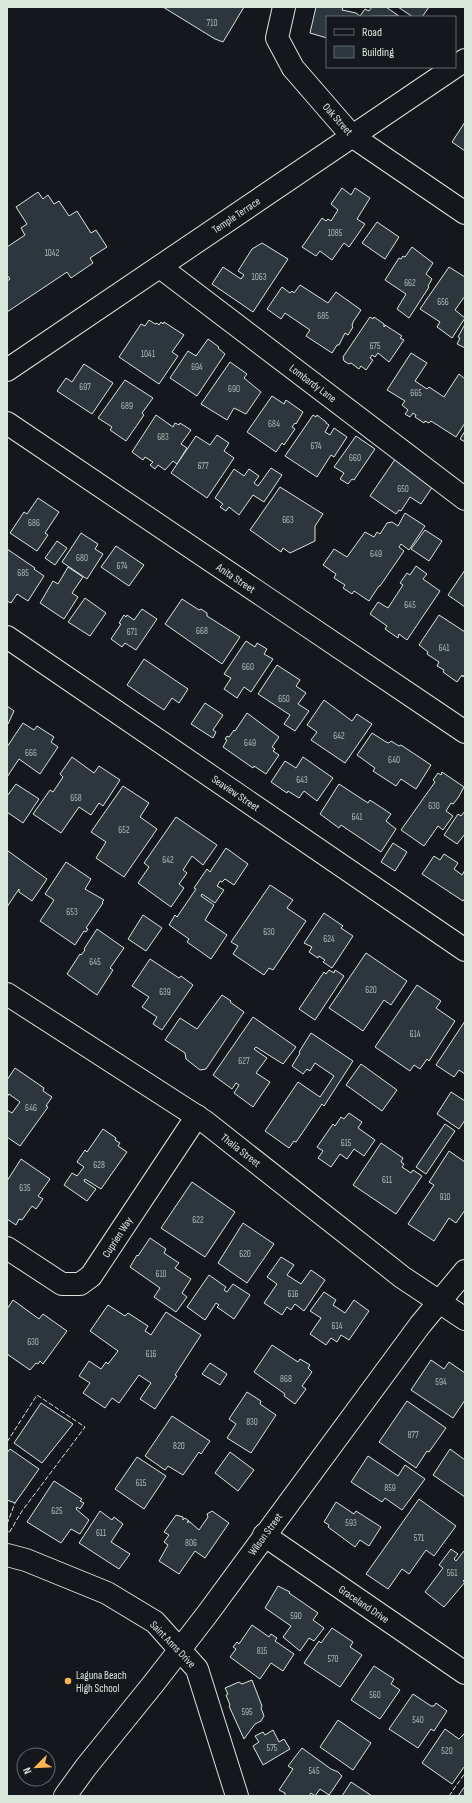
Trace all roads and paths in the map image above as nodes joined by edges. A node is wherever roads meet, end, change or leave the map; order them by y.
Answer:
1 (284, 7) edge
2 (465, 60) edge
3 (456, 66) edge
4 (453, 68) edge
5 (352, 136) junction
6 (465, 213) edge
7 (160, 267) junction
8 (7, 370) edge
9 (7, 423) edge
10 (465, 499) edge
11 (7, 637) edge
12 (465, 732) edge
13 (465, 950) edge
14 (7, 994) edge
15 (197, 1116) junction
16 (7, 1248) edge
17 (465, 1272) edge
18 (440, 1302) junction
19 (465, 1319) edge
20 (264, 1535) junction
21 (7, 1555) edge
22 (180, 1649) junction
23 (465, 1673) edge
24 (65, 1796) edge
25 (237, 1796) edge

1 - 5 street, Oak Street
2 - 3 street, Temple Terrace
4 - 5 street, Temple Terrace
5 - 6 street, Oak Street
5 - 7 street, Temple Terrace
7 - 8 street, Temple Terrace
7 - 10 street, Lombardy Lane
9 - 12 street, Anita Street
11 - 13 street, Seaview Street
14 - 15 street, Thalia Street
15 - 16 street, Cuprien Way
15 - 18 street, Thalia Street
17 - 18 street, Wilson Street
18 - 19 street, Thalia Street
18 - 20 street, Wilson Street
20 - 22 street, Wilson Street
20 - 23 street, Graceland Drive
21 - 22 street, Saint Anns Drive
22 - 24 street, Wilson Street
22 - 25 street, Saint Anns Drive

